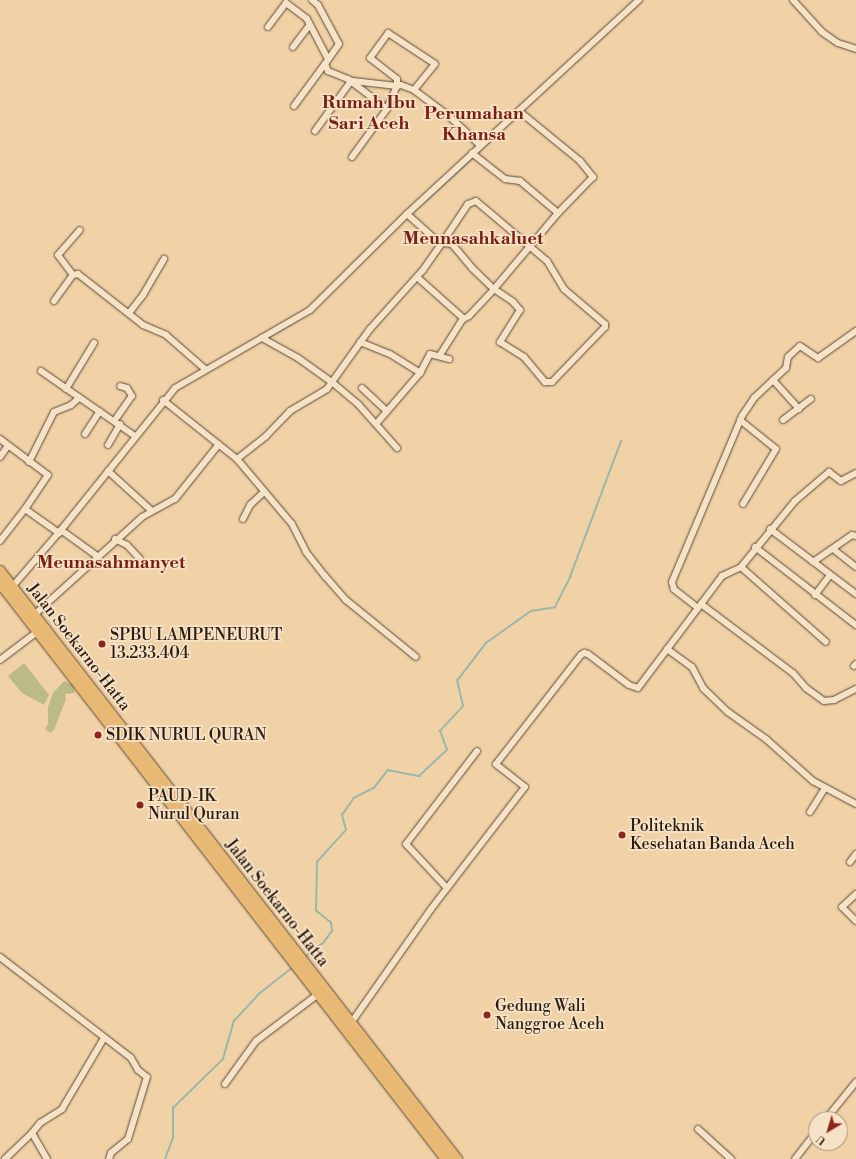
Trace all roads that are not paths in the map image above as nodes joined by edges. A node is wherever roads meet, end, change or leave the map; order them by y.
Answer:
1 (312, 0) edge
2 (639, 0) edge
3 (793, 0) edge
4 (309, 26) junction
5 (268, 27) dead end
6 (293, 47) dead end
7 (856, 49) edge
8 (327, 62) junction
9 (351, 81) junction
10 (397, 86) junction
11 (414, 90) junction
12 (294, 106) dead end
13 (387, 109) junction
14 (519, 111) junction
15 (315, 130) dead end
16 (481, 146) junction
17 (474, 155) junction
18 (352, 157) dead end
19 (558, 213) junction
20 (409, 216) junction
21 (80, 230) dead end
22 (442, 243) junction
23 (531, 246) junction
24 (164, 259) dead end
25 (73, 275) junction
26 (417, 277) junction
27 (494, 289) junction
28 (54, 301) dead end
29 (129, 313) junction
30 (463, 318) junction
31 (856, 331) edge
32 (262, 338) junction
33 (360, 342) junction
34 (94, 343) dead end
35 (440, 355) junction
36 (449, 359) dead end
37 (205, 369) junction
38 (41, 371) dead end
39 (420, 373) junction
40 (773, 380) junction
41 (333, 383) junction
42 (120, 386) dead end
43 (362, 388) dead end
44 (66, 389) junction
45 (79, 398) junction
46 (811, 399) dead end
47 (165, 402) junction
48 (799, 409) junction
49 (100, 411) junction
50 (386, 411) junction
51 (740, 420) junction
52 (784, 420) dead end
53 (118, 422) junction
54 (376, 424) junction
55 (85, 434) dead end
56 (136, 436) junction
57 (0, 439) edge
58 (219, 444) junction
59 (108, 445) dead end
60 (7, 447) junction
61 (397, 448) dead end
62 (0, 457) edge
63 (237, 459) junction
64 (29, 462) junction
65 (110, 473) junction
66 (856, 473) edge
67 (263, 493) junction
68 (743, 504) dead end
69 (25, 509) junction
70 (152, 510) junction
71 (243, 519) dead end
72 (770, 529) junction
73 (62, 532) junction
74 (856, 536) edge
75 (115, 539) junction
76 (0, 541) edge
77 (755, 547) junction
78 (833, 549) junction
79 (96, 556) junction
80 (140, 559) dead end
81 (813, 562) junction
82 (741, 567) junction
83 (856, 567) edge
84 (0, 570) edge
85 (830, 575) junction
86 (0, 583) edge
87 (14, 593) junction
88 (856, 594) edge
89 (815, 595) junction
90 (700, 606) junction
91 (34, 615) junction
92 (856, 625) edge
93 (37, 632) junction
94 (826, 642) dead end
95 (667, 649) junction
96 (416, 657) dead end
97 (0, 660) edge
98 (856, 689) edge
99 (128, 740) junction
100 (477, 751) dead end
101 (825, 788) junction
102 (856, 804) edge
103 (810, 812) dead end
104 (856, 854) edge
105 (850, 862) dead end
106 (447, 888) junction
107 (856, 894) edge
108 (856, 921) edge
109 (0, 957) edge
110 (306, 974) junction
111 (317, 995) junction
112 (351, 1023) junction
113 (104, 1038) junction
114 (856, 1082) edge
115 (225, 1084) dead end
116 (832, 1111) edge
117 (698, 1129) dead end
118 (32, 1133) junction
119 (808, 1142) edge
120 (5, 1159) edge
121 (47, 1159) edge
122 (109, 1159) edge
123 (446, 1159) edge
124 (456, 1159) edge
125 (731, 1159) edge
126 (795, 1159) edge

1 - 8 street
2 - 14 street
3 - 7 street
4 - 5 street
4 - 6 street
4 - 8 street
8 - 9 street
8 - 12 street
9 - 10 street
9 - 13 street
9 - 15 street
10 - 11 street
10 - 11 street
10 - 13 street
11 - 16 street
13 - 18 street
14 - 16 street
14 - 19 street
16 - 17 street
17 - 19 street
17 - 20 street
19 - 23 street
20 - 22 street
20 - 32 street
21 - 25 street
22 - 23 street
22 - 26 street
22 - 27 street
23 - 27 street
23 - 27 street
24 - 29 street
25 - 28 street
25 - 29 street
26 - 30 street
26 - 33 street
27 - 30 street
29 - 37 street
30 - 35 street
31 - 40 street
32 - 37 street
32 - 41 street
33 - 39 street
33 - 41 street
34 - 44 street
35 - 36 street
35 - 39 street
37 - 47 street
38 - 44 street
39 - 50 street
40 - 48 street
40 - 51 street
41 - 54 street
41 - 63 street
42 - 53 street
43 - 50 street
44 - 45 street
45 - 49 street
45 - 64 street
46 - 48 street
47 - 56 street
47 - 58 street
48 - 52 street
49 - 53 street
49 - 55 street
50 - 54 street
51 - 68 street
51 - 90 street
53 - 56 street
53 - 59 street
54 - 61 street
56 - 65 street
57 - 60 street
58 - 63 street
58 - 70 street
60 - 62 street
60 - 64 street
63 - 67 street
64 - 69 street
65 - 70 street
65 - 73 street
66 - 72 street
67 - 71 street
67 - 96 street
69 - 73 street
69 - 76 street
70 - 75 street
72 - 77 street
72 - 81 street
73 - 79 street
73 - 87 street
74 - 78 street
75 - 79 street
75 - 80 street
77 - 82 street
77 - 89 street
78 - 81 street
78 - 83 street
79 - 91 street
81 - 85 street
82 - 90 street
82 - 94 street
84 - 87 highway, Jalan Soekarno-Hatta
85 - 88 street
85 - 89 street
86 - 87 highway, Jalan Soekarno-Hatta
87 - 91 highway, Jalan Soekarno-Hatta
87 - 93 highway, Jalan Soekarno-Hatta
89 - 92 street
90 - 95 street
90 - 98 street
91 - 99 highway, Jalan Soekarno-Hatta
93 - 97 street
93 - 99 highway, Jalan Soekarno-Hatta
95 - 101 street
95 - 106 street
99 - 110 highway, Jalan Soekarno-Hatta
100 - 106 street
101 - 102 street
101 - 103 street
104 - 105 street
106 - 112 street
107 - 108 street
109 - 113 street
110 - 111 highway, Jalan Soekarno-Hatta
110 - 112 highway, Jalan Soekarno-Hatta
111 - 115 street
111 - 123 highway, Jalan Soekarno-Hatta
112 - 124 highway, Jalan Soekarno-Hatta
113 - 118 street
113 - 122 street
114 - 116 street
117 - 125 street
118 - 120 street
118 - 121 street
119 - 126 street

